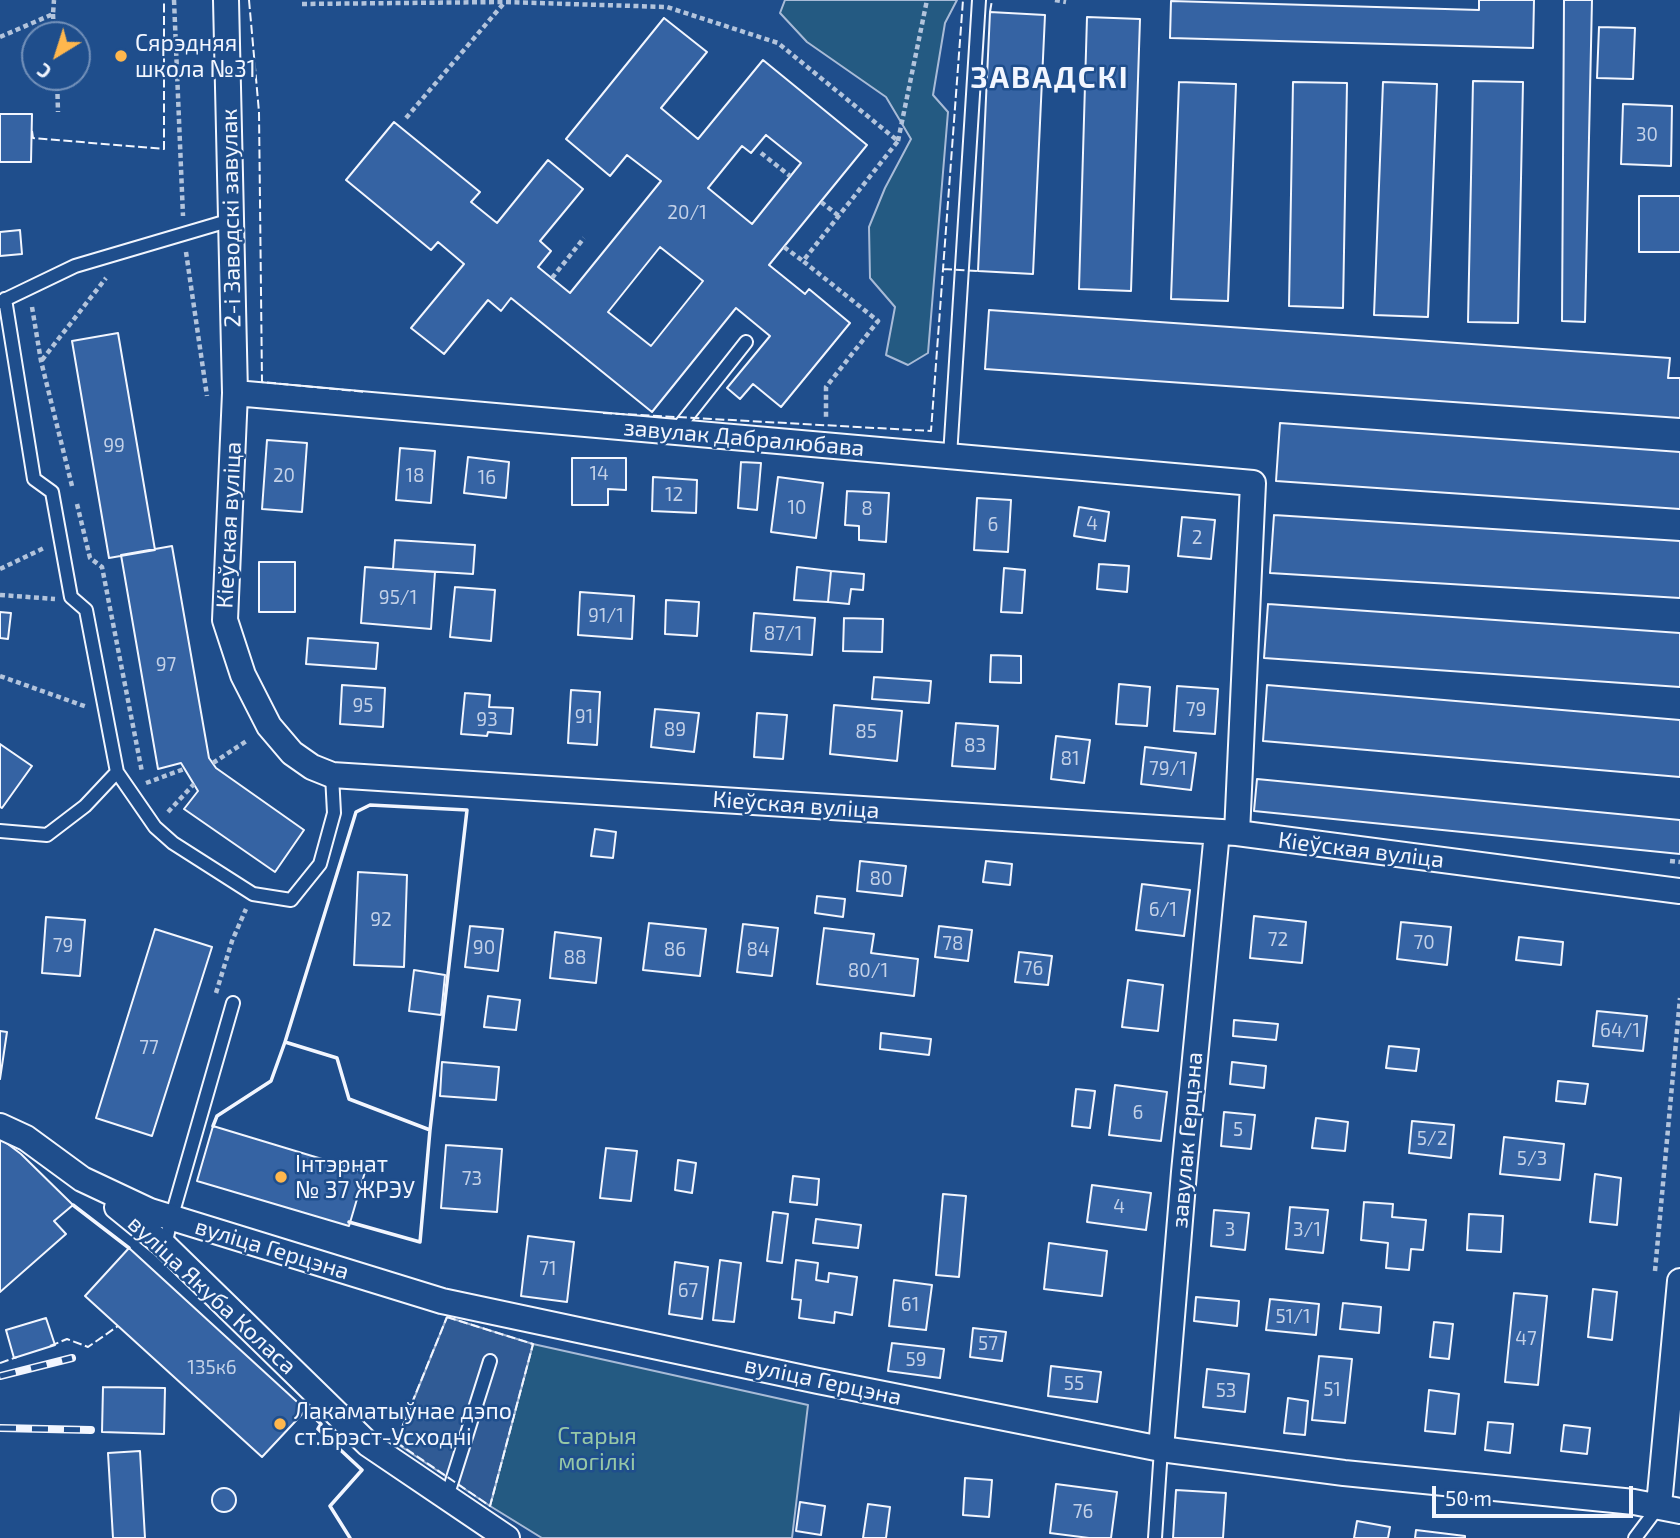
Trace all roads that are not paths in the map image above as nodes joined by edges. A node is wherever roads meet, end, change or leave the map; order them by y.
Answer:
1 (226, 0) edge
2 (979, 0) edge
3 (231, 219) junction
4 (2, 300) edge
5 (746, 342) dead end
6 (235, 393) junction
7 (675, 432) junction
8 (950, 456) junction
9 (1253, 483) joint
10 (117, 772) junction
11 (332, 775) junction
12 (0, 831) edge
13 (1227, 833) junction
14 (1680, 891) edge
15 (233, 1003) dead end
16 (0, 1126) edge
17 (82, 1179) junction
18 (171, 1219) junction
19 (166, 1246) junction
20 (1680, 1282) edge
21 (490, 1361) dead end
22 (1161, 1449) junction
23 (447, 1497) junction
24 (1670, 1508) edge
25 (507, 1538) edge
26 (1155, 1538) edge
27 (1634, 1538) edge

1 - 3 street, 2-і Заводскі завулак
2 - 8 lane
3 - 4 lane
3 - 6 street, 2-і Заводскі завулак
4 - 10 lane
5 - 7 lane
6 - 7 street, завулак Дабралюбава
6 - 11 street, Кіеўская вуліца
7 - 8 street, завулак Дабралюбава
8 - 9 street, завулак Дабралюбава
9 - 13 street, завулак Герцэна
10 - 11 lane
10 - 12 lane
11 - 13 street, Кіеўская вуліца
13 - 14 street, Кіеўская вуліца
13 - 22 street, завулак Герцэна
15 - 18 lane
16 - 17 street, вуліца Герцэна
17 - 18 street, вуліца Герцэна
17 - 19 street, вуліца Якуба Коласа
18 - 19 lane
18 - 22 street, вуліца Герцэна
19 - 23 street, вуліца Якуба Коласа
20 - 24 street
21 - 23 lane
22 - 24 street, вуліца Герцэна
22 - 26 lane
23 - 25 street, вуліца Якуба Коласа
24 - 27 lane

